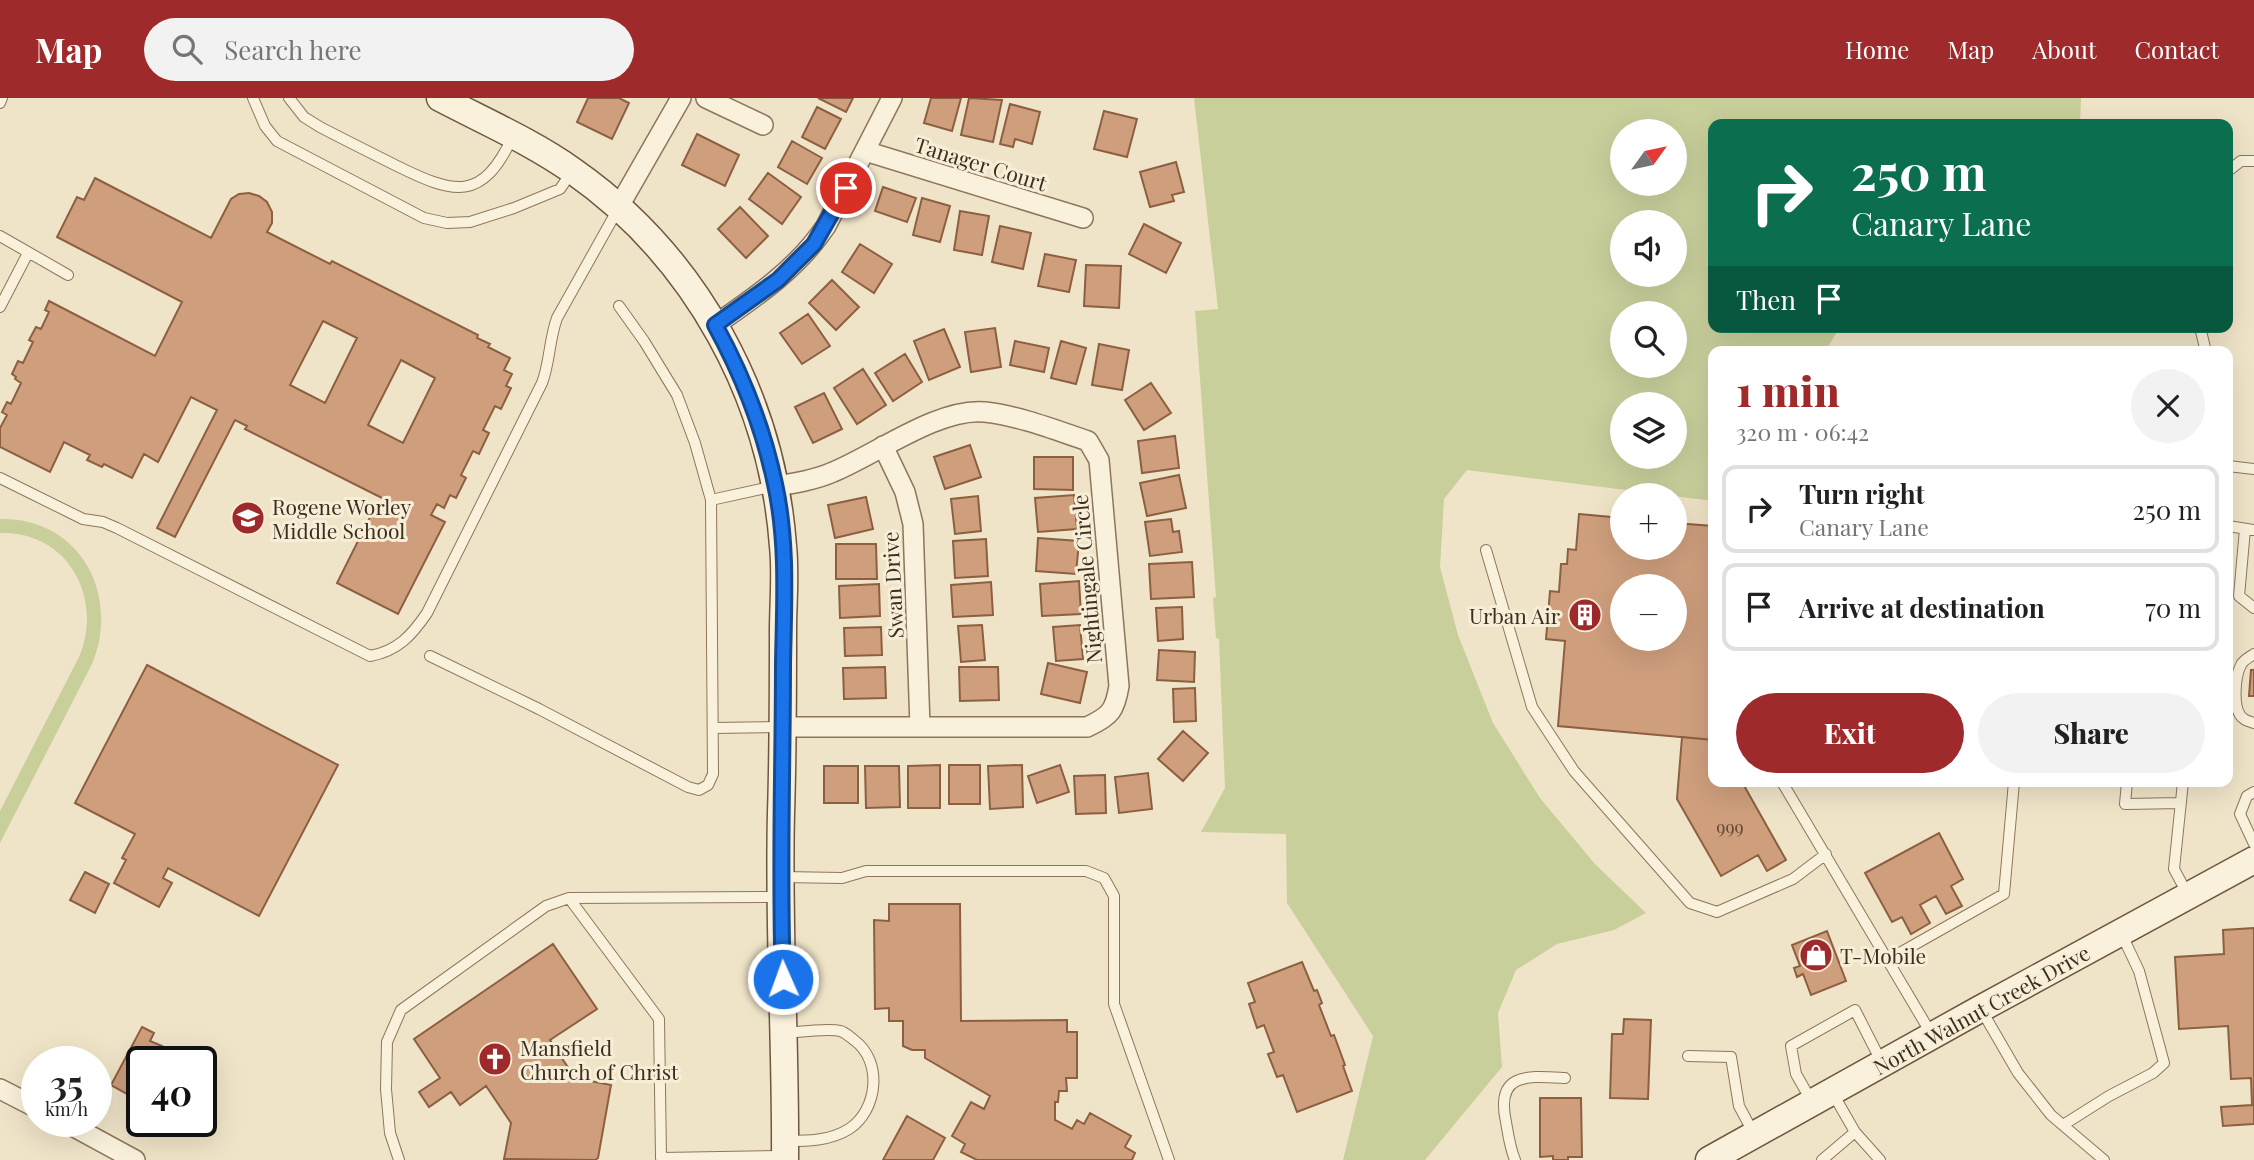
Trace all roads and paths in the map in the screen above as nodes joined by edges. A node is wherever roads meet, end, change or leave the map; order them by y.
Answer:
1 (253, 98) edge
2 (289, 98) edge
3 (440, 98) edge
4 (681, 98) edge
5 (706, 98) edge
6 (892, 98) edge
7 (762, 125) dead end
8 (513, 136) junction
9 (865, 151) junction
10 (2254, 161) edge
11 (2233, 167) edge
12 (573, 171) junction
13 (618, 208) junction
14 (1083, 218) dead end
15 (0, 236) edge
16 (28, 253) junction
17 (68, 275) dead end
18 (619, 306) dead end
19 (0, 307) edge
20 (715, 325) junction
21 (883, 446) junction
22 (2233, 467) edge
23 (2254, 469) edge
24 (0, 478) edge
25 (776, 486) junction
26 (711, 500) junction
27 (2250, 530) edge
28 (1486, 550) dead end
29 (2254, 608) edge
30 (2254, 654) edge
31 (430, 656) dead end
32 (2254, 723) edge
33 (783, 727) junction
34 (920, 727) junction
35 (713, 728) junction
36 (1786, 787) edge
37 (2014, 787) edge
38 (2127, 787) edge
39 (2183, 787) edge
40 (2254, 792) edge
41 (2181, 803) junction
42 (2254, 844) edge
43 (1826, 855) junction
44 (2254, 860) edge
45 (780, 887) junction
46 (2188, 895) junction
47 (569, 898) junction
48 (2121, 932) junction
49 (1889, 959) junction
50 (1980, 1009) junction
51 (785, 1033) junction
52 (1933, 1035) junction
53 (1688, 1056) dead end
54 (1882, 1063) junction
55 (1565, 1078) dead end
56 (0, 1089) edge
57 (1822, 1097) junction
58 (21, 1100) edge
59 (2063, 1125) junction
60 (1855, 1132) junction
61 (1754, 1135) junction
62 (93, 1137) edge
63 (785, 1152) edge
64 (135, 1160) edge
65 (399, 1160) edge
66 (1169, 1160) edge
67 (1516, 1160) edge
68 (1709, 1160) edge
69 (1822, 1160) edge
70 (1880, 1160) edge
71 (2104, 1160) edge

1 - 12 lane
2 - 8 lane
3 - 8 street
4 - 13 street
5 - 7 street
6 - 9 street
8 - 12 street
9 - 14 street, Tanager Court
9 - 20 street
10 - 11 lane
12 - 13 street
13 - 20 street
13 - 24 lane
15 - 16 lane
16 - 17 lane
16 - 19 lane
18 - 26 lane
20 - 25 street
21 - 25 street, Nightingale Circle
21 - 34 street, Swan Drive
21 - 34 street, Nightingale Circle
22 - 23 lane
25 - 26 lane
25 - 33 street
26 - 35 lane
27 - 29 lane
28 - 43 lane
30 - 32 lane
31 - 35 lane
33 - 34 street, Nightingale Circle
33 - 35 lane
33 - 45 street
36 - 43 lane
37 - 49 lane
38 - 41 lane
39 - 41 lane
40 - 42 lane
41 - 46 lane
43 - 49 lane
44 - 46 street, North Walnut Creek Drive
45 - 47 lane
45 - 51 street
45 - 66 lane
46 - 48 street, North Walnut Creek Drive
47 - 63 lane
47 - 65 lane
48 - 50 street, North Walnut Creek Drive
48 - 59 lane
49 - 52 lane
50 - 52 street, North Walnut Creek Drive
50 - 59 lane
51 - 63 street
51 - 63 lane
52 - 54 street, North Walnut Creek Drive
53 - 61 lane
54 - 57 street, North Walnut Creek Drive
54 - 57 lane
55 - 67 lane
56 - 58 street
57 - 60 lane
57 - 61 street, North Walnut Creek Drive
59 - 71 lane
60 - 69 lane
60 - 70 lane
61 - 68 street, North Walnut Creek Drive
62 - 64 street

